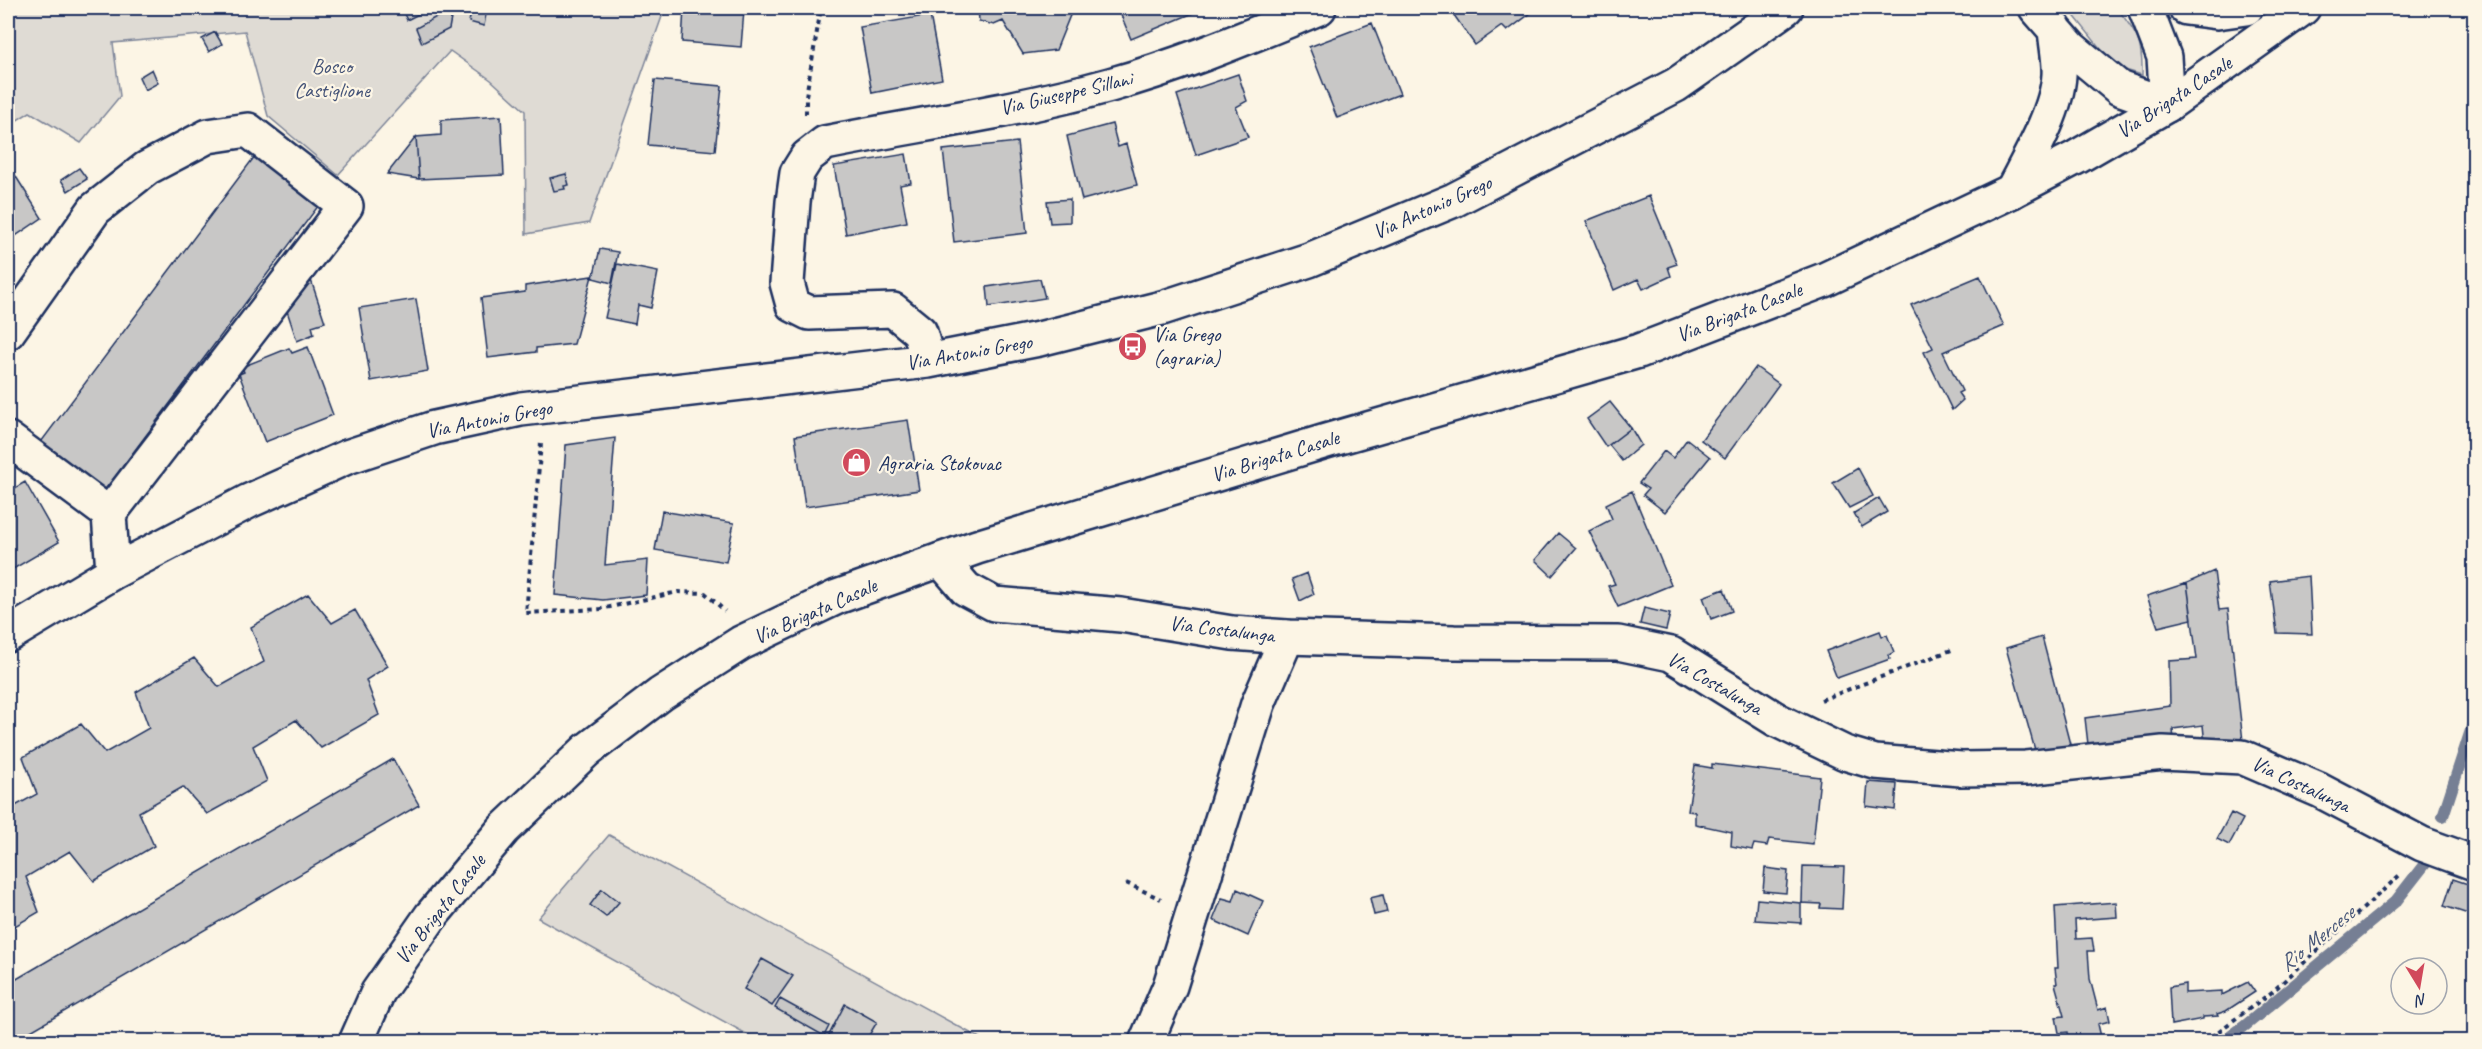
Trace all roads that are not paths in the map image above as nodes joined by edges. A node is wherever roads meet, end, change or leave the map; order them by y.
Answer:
1 (1319, 8) edge
2 (1786, 8) edge
3 (2145, 8) edge
4 (2186, 8) edge
5 (2246, 8) edge
6 (2304, 8) edge
7 (2045, 18) edge
8 (2167, 105) junction
9 (2012, 191) junction
10 (8, 332) edge
11 (928, 361) junction
12 (8, 439) edge
13 (109, 514) junction
14 (941, 560) junction
15 (113, 572) junction
16 (8, 635) edge
17 (1287, 637) junction
18 (2475, 863) edge
19 (356, 1041) edge
20 (1146, 1041) edge

1 - 11 street, Via Giuseppe Sillani
2 - 11 street, Via Antonio Grego
3 - 8 street
4 - 5 street
6 - 8 street, Via Brigata Casale
7 - 8 street
7 - 9 street
8 - 9 street, Via Brigata Casale
9 - 14 street, Via Brigata Casale
10 - 13 street
11 - 15 street, Via Antonio Grego
12 - 13 street
13 - 15 street
14 - 17 street, Via Costalunga
14 - 19 street, Via Brigata Casale
15 - 16 street, Via Antonio Grego
17 - 18 street, Via Costalunga
17 - 20 street

